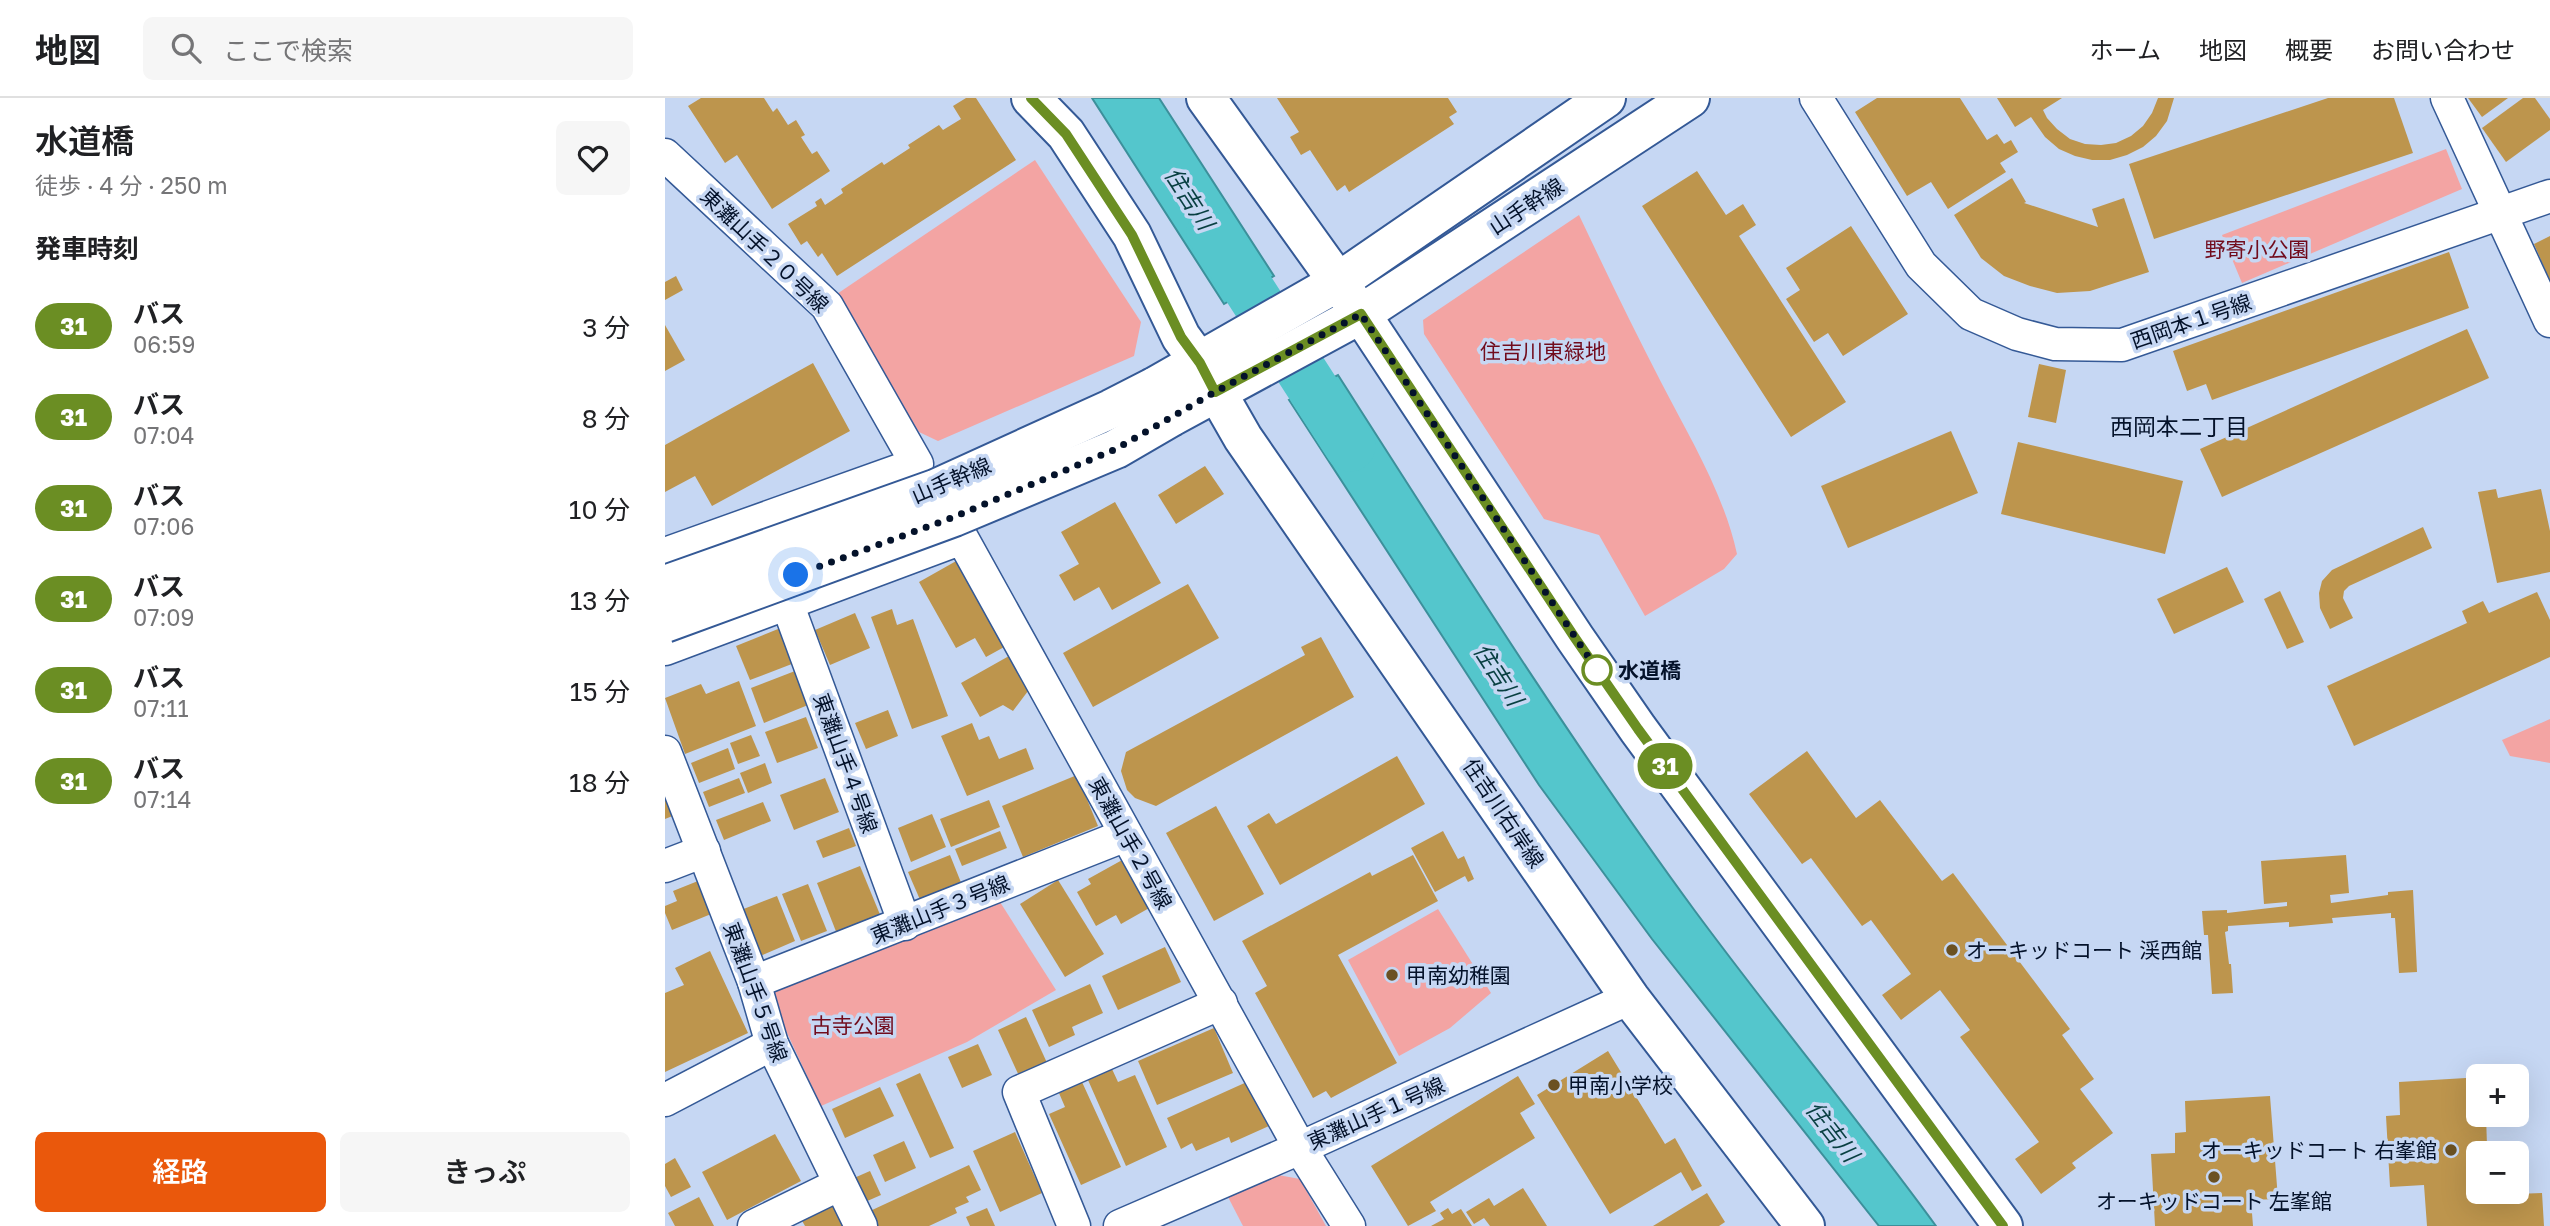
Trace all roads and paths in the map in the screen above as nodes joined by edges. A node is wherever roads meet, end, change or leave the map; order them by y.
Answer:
1 (1031, 98) edge
2 (1206, 98) edge
3 (1606, 98) edge
4 (1690, 98) edge
5 (1816, 98) edge
6 (2447, 98) edge
7 (665, 155) edge
8 (2550, 196) edge
9 (2502, 214) junction
10 (1338, 282) junction
11 (1361, 314) junction
12 (2550, 321) edge
13 (1221, 370) junction
14 (1163, 402) junction
15 (665, 554) edge
16 (665, 585) edge
17 (787, 603) junction
18 (665, 623) edge
19 (665, 649) edge
20 (665, 752) edge
21 (1126, 835) junction
22 (704, 851) junction
23 (665, 866) edge
24 (905, 924) junction
25 (754, 982) junction
26 (1630, 998) junction
27 (1221, 1003) junction
28 (772, 1044) junction
29 (665, 1100) edge
30 (1300, 1148) junction
31 (840, 1184) junction
32 (754, 1226) edge
33 (861, 1226) edge
34 (1075, 1226) edge
35 (1119, 1226) edge
36 (1349, 1226) edge
37 (1805, 1226) edge
38 (2003, 1226) edge

1 - 13 street, 住吉川右岸線
2 - 10 street
3 - 10 street, 山手幹線
4 - 11 street, 山手幹線
5 - 9 street, 西岡本１号線
6 - 9 street
7 - 15 street, 東灘山手２０号線
8 - 9 street, 西岡本１号線
9 - 12 street
10 - 11 street
10 - 13 street
11 - 13 street
11 - 38 street
13 - 14 street, 山手幹線
13 - 26 street, 住吉川右岸線
14 - 16 street, 山手幹線, bridge
14 - 18 street, 山手幹線, bridge
17 - 19 street
17 - 21 street, 東灘山手２号線
17 - 24 street, 東灘山手４号線
20 - 22 street, 東灘山手５号線
21 - 24 street, 東灘山手３号線
21 - 27 street, 東灘山手２号線
22 - 23 street
22 - 25 street, 東灘山手５号線
24 - 25 street, 東灘山手３号線
25 - 28 street, 東灘山手５号線
26 - 30 street, 東灘山手１号線
26 - 37 street, 住吉川右岸線
27 - 30 street, 東灘山手２号線
27 - 34 street
28 - 29 street
28 - 31 street, 東灘山手５号線
30 - 35 street, 東灘山手１号線
30 - 36 street, 東灘山手２号線
31 - 32 street
31 - 33 street, 東灘山手５号線

